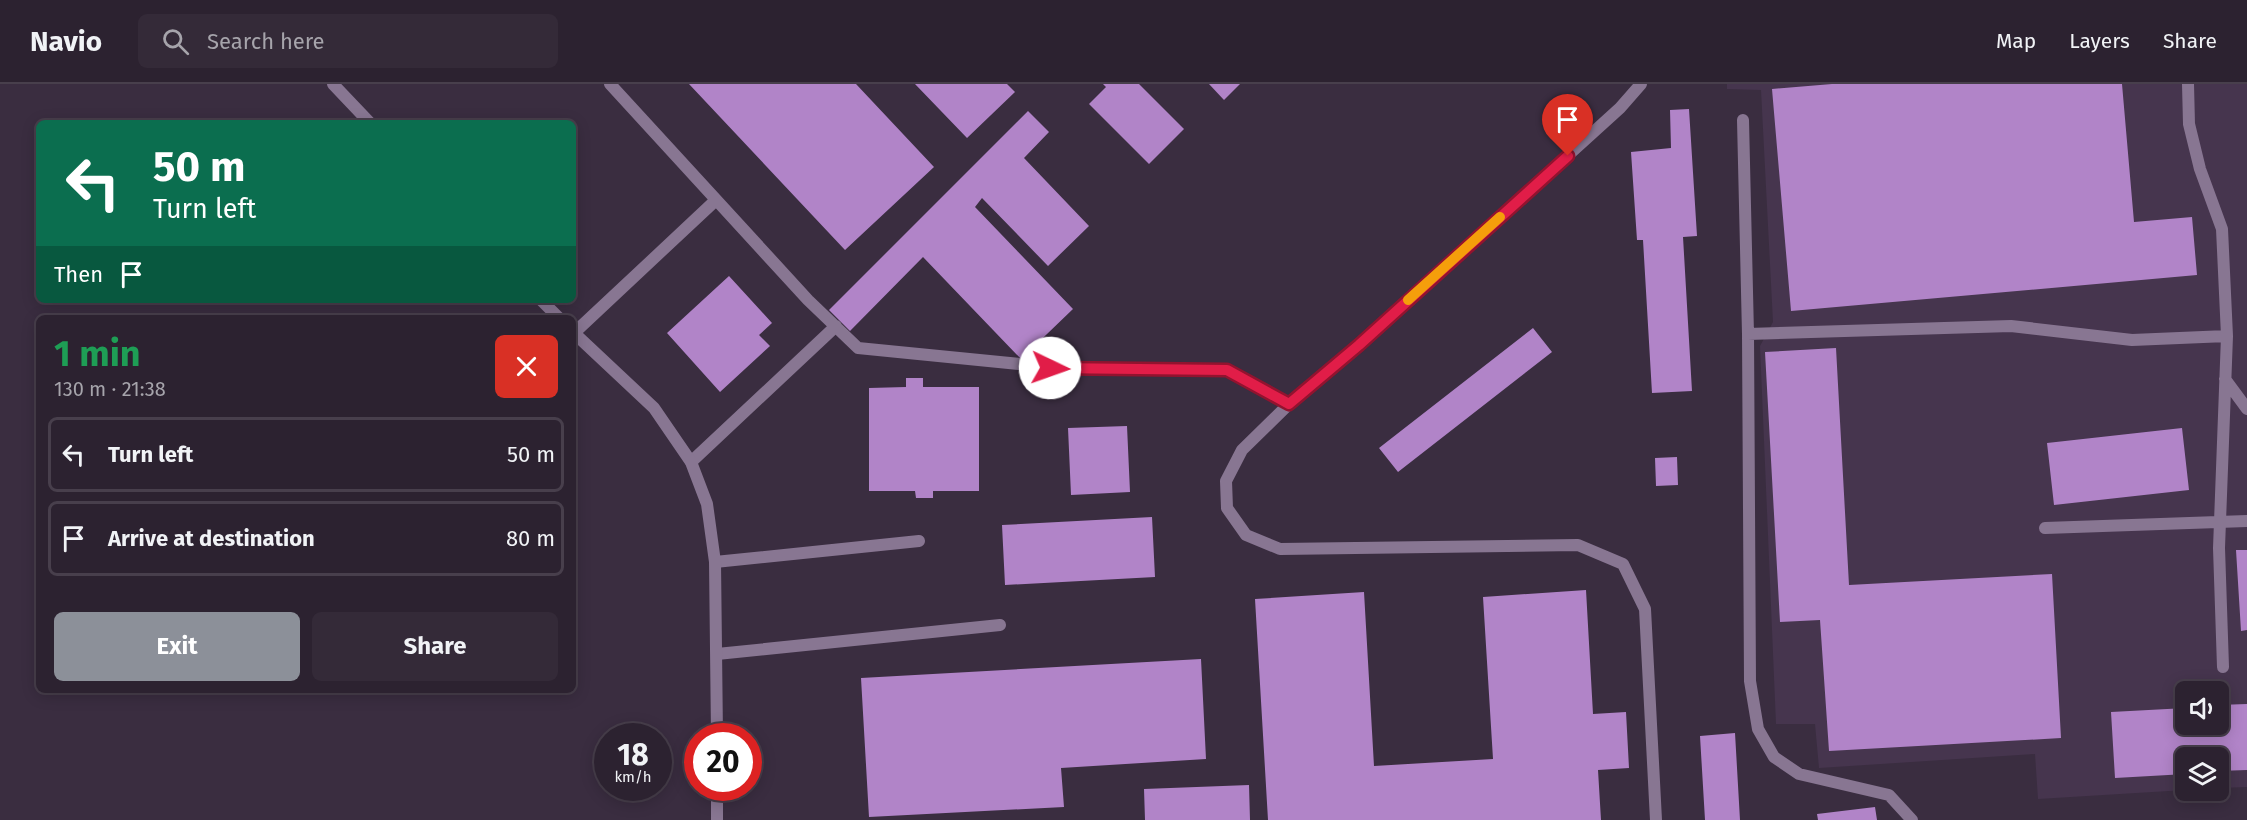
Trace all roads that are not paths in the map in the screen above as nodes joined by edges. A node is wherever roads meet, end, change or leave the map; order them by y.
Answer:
1 (333, 84) edge
2 (610, 84) edge
3 (1641, 84) edge
4 (2188, 84) edge
5 (367, 120) edge
6 (1743, 120) dead end
7 (716, 200) junction
8 (544, 303) edge
9 (556, 315) edge
10 (836, 326) junction
11 (576, 330) edge
12 (1748, 334) junction
13 (576, 336) edge
14 (2227, 336) junction
15 (2225, 379) junction
16 (1289, 404) junction
17 (2247, 409) edge
18 (691, 462) junction
19 (2247, 521) edge
20 (2220, 522) junction
21 (2046, 528) dead end
22 (919, 541) dead end
23 (715, 562) junction
24 (1000, 625) dead end
25 (717, 654) junction
26 (2223, 667) dead end
27 (717, 723) edge
28 (717, 801) edge
29 (717, 820) edge
30 (1656, 820) edge
31 (1912, 820) edge

1 - 5 street
2 - 7 street
3 - 16 street
4 - 14 street
6 - 12 street
7 - 10 street
7 - 11 street
8 - 9 street
10 - 16 street
10 - 18 street
12 - 14 street
12 - 31 street
13 - 18 street
14 - 15 street
15 - 17 street
15 - 20 street
16 - 30 street
18 - 23 street
19 - 20 street
20 - 21 street
20 - 26 street
22 - 23 street
23 - 25 street
24 - 25 street
25 - 27 street
28 - 29 street

